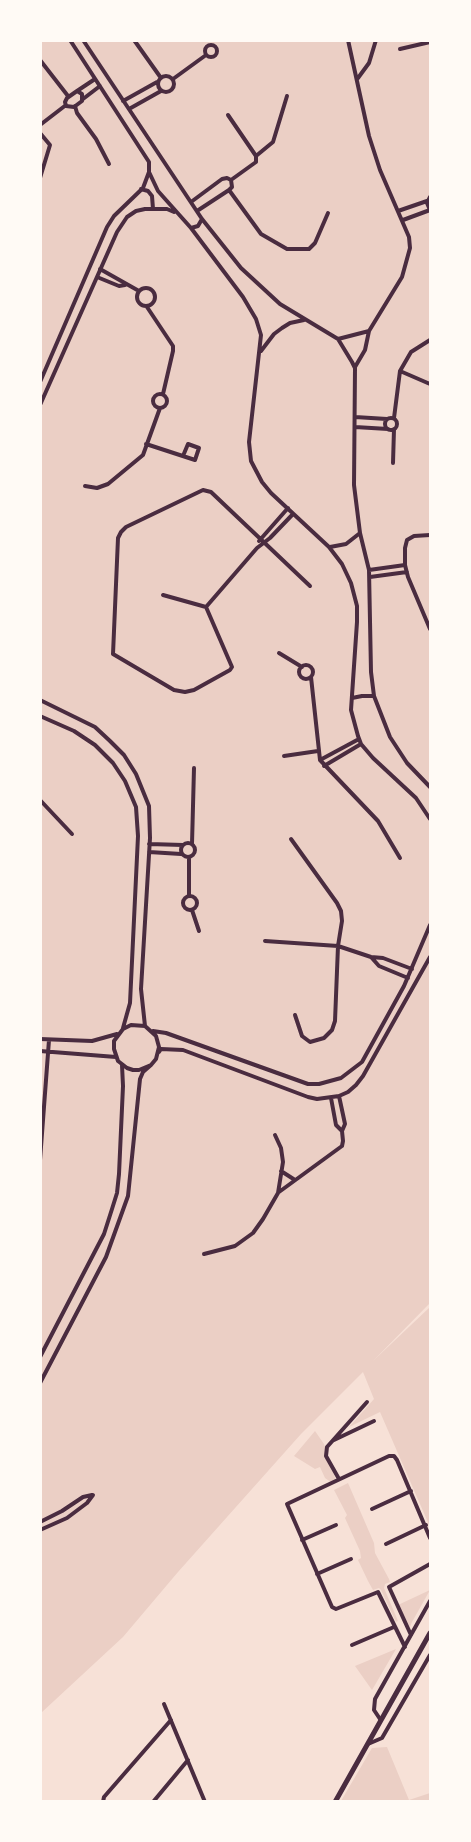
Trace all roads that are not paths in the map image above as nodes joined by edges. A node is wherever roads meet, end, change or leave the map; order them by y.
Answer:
1 (70, 40) edge
2 (83, 40) edge
3 (134, 40) edge
4 (348, 40) edge
5 (376, 40) edge
6 (430, 42) edge
7 (215, 43) edge
8 (400, 49) dead end
9 (206, 55) junction
10 (40, 60) edge
11 (95, 79) junction
12 (173, 79) junction
13 (357, 79) junction
14 (159, 80) junction
15 (100, 86) junction
16 (77, 91) junction
17 (161, 91) junction
18 (68, 96) junction
19 (287, 96) dead end
20 (82, 99) junction
21 (123, 101) junction
22 (66, 105) junction
23 (75, 106) junction
24 (129, 109) junction
25 (228, 115) dead end
26 (40, 125) edge
27 (40, 133) edge
28 (160, 156) junction
29 (256, 156) junction
30 (149, 162) junction
31 (109, 164) dead end
32 (149, 172) junction
33 (40, 178) edge
34 (231, 180) junction
35 (141, 189) junction
36 (230, 190) junction
37 (429, 199) edge
38 (191, 202) junction
39 (153, 209) junction
40 (430, 210) edge
41 (197, 211) junction
42 (399, 211) junction
43 (176, 212) junction
44 (328, 213) dead end
45 (202, 219) junction
46 (403, 220) junction
47 (191, 228) junction
48 (100, 269) junction
49 (97, 276) junction
50 (125, 285) junction
51 (139, 291) junction
52 (147, 307) junction
53 (305, 320) junction
54 (369, 330) junction
55 (338, 339) junction
56 (430, 340) edge
57 (261, 351) junction
58 (355, 368) junction
59 (400, 371) junction
60 (40, 382) edge
61 (430, 384) edge
62 (163, 394) junction
63 (40, 405) edge
64 (160, 408) junction
65 (355, 417) junction
66 (394, 418) junction
67 (387, 419) junction
68 (355, 427) junction
69 (391, 429) junction
70 (146, 444) junction
71 (183, 456) junction
72 (393, 463) dead end
73 (85, 486) dead end
74 (288, 508) junction
75 (294, 514) junction
76 (360, 533) junction
77 (430, 534) edge
78 (262, 541) junction
79 (329, 547) junction
80 (405, 565) junction
81 (369, 570) junction
82 (407, 572) junction
83 (370, 577) junction
84 (310, 586) dead end
85 (163, 595) dead end
86 (206, 607) junction
87 (429, 619) edge
88 (430, 629) edge
89 (279, 653) dead end
90 (302, 667) junction
91 (311, 677) junction
92 (374, 696) junction
93 (352, 698) junction
94 (40, 700) edge
95 (40, 716) edge
96 (359, 738) junction
97 (361, 744) junction
98 (318, 751) junction
99 (284, 756) dead end
100 (320, 760) junction
101 (324, 766) junction
102 (194, 768) dead end
103 (430, 787) edge
104 (40, 800) edge
105 (430, 819) edge
106 (72, 834) dead end
107 (291, 839) dead end
108 (150, 844) junction
109 (192, 844) junction
110 (183, 845) junction
111 (149, 852) junction
112 (182, 854) junction
113 (189, 858) junction
114 (400, 858) dead end
115 (189, 896) junction
116 (192, 910) junction
117 (430, 925) edge
118 (199, 931) dead end
119 (265, 941) dead end
120 (338, 946) junction
121 (371, 957) junction
122 (430, 957) edge
123 (412, 969) junction
124 (408, 978) junction
125 (295, 1015) dead end
126 (145, 1026) junction
127 (123, 1029) junction
128 (152, 1031) junction
129 (118, 1034) junction
130 (40, 1039) edge
131 (49, 1040) junction
132 (40, 1051) edge
133 (49, 1051) junction
134 (158, 1053) junction
135 (116, 1057) junction
136 (122, 1065) junction
137 (151, 1065) junction
138 (339, 1096) junction
139 (331, 1098) junction
140 (42, 1124) edge
141 (342, 1131) junction
142 (275, 1135) dead end
143 (40, 1160) edge
144 (281, 1171) junction
145 (295, 1180) junction
146 (278, 1192) junction
147 (204, 1254) dead end
148 (40, 1357) edge
149 (40, 1383) edge
150 (367, 1402) dead end
151 (374, 1421) dead end
152 (331, 1442) junction
153 (339, 1479) junction
154 (411, 1491) junction
155 (372, 1509) dead end
156 (40, 1522) edge
157 (336, 1525) dead end
158 (426, 1526) junction
159 (40, 1530) edge
160 (430, 1538) edge
161 (302, 1539) junction
162 (387, 1544) dead end
163 (351, 1559) dead end
164 (430, 1564) edge
165 (317, 1574) junction
166 (430, 1601) edge
167 (394, 1627) junction
168 (430, 1634) edge
169 (411, 1636) junction
170 (352, 1645) dead end
171 (405, 1647) junction
172 (430, 1655) edge
173 (164, 1704) dead end
174 (381, 1719) junction
175 (171, 1720) junction
176 (368, 1744) junction
177 (188, 1760) junction
178 (104, 1799) edge
179 (204, 1799) edge
180 (110, 1802) edge
181 (153, 1802) edge
182 (199, 1802) edge
183 (335, 1802) edge

1 - 11 street
2 - 21 street
3 - 14 street
4 - 13 street
5 - 13 street
6 - 8 street
7 - 9 street
7 - 9 street
9 - 12 street
10 - 18 street
11 - 15 street
11 - 16 street
12 - 14 street
12 - 17 street
13 - 42 street
14 - 17 street
14 - 21 street
15 - 20 street
15 - 30 street
16 - 18 street
16 - 20 street
17 - 24 street
18 - 22 street
19 - 29 street
20 - 23 street
21 - 24 street
22 - 23 street
22 - 26 street
23 - 31 street
24 - 28 street
25 - 29 street
27 - 33 street
28 - 30 street
28 - 38 street
29 - 34 street
30 - 32 street
32 - 35 street
32 - 43 street
34 - 36 street
34 - 38 street
35 - 39 street
35 - 60 street
36 - 41 street
36 - 44 street
37 - 40 street
37 - 42 street
38 - 41 street
39 - 43 street
39 - 48 street
40 - 46 street
41 - 45 street
42 - 46 street
43 - 47 street
45 - 47 street
45 - 53 street
46 - 54 street
47 - 57 street
48 - 49 street
48 - 50 street
49 - 50 street
49 - 63 street
50 - 51 street
51 - 52 street
51 - 52 street
52 - 62 street
53 - 55 street
53 - 57 street
54 - 55 street
54 - 58 street
55 - 58 street
56 - 59 street
57 - 74 street
58 - 65 street
59 - 61 street
59 - 66 street
62 - 64 street
62 - 64 street
64 - 70 street
65 - 67 street
65 - 68 street
66 - 67 street
66 - 69 street
67 - 69 street
68 - 69 street
68 - 76 street
69 - 72 street
70 - 71 street
70 - 73 street
71 - 71 street
74 - 75 street
74 - 78 street
75 - 78 street
75 - 79 street
76 - 79 street
76 - 81 street
77 - 80 street
78 - 84 street
78 - 86 street
78 - 86 street
79 - 93 street
80 - 81 street
80 - 82 street
81 - 83 street
82 - 83 street
82 - 87 street
83 - 92 street
85 - 86 street
87 - 88 street
89 - 90 street
90 - 91 street
90 - 91 street
91 - 98 street
92 - 93 street
92 - 103 street
93 - 96 street
94 - 108 street
95 - 127 street
96 - 97 street
96 - 100 street
97 - 101 street
97 - 105 street
98 - 99 street
98 - 100 street
100 - 101 street
101 - 114 street
102 - 109 street
104 - 106 street
107 - 120 street
108 - 110 street
108 - 111 street
109 - 110 street
109 - 113 street
110 - 112 street
111 - 112 street
111 - 126 street
112 - 113 street
113 - 115 street
115 - 116 street
115 - 116 street
116 - 118 street
117 - 123 street
119 - 120 street
120 - 121 street
120 - 125 street
121 - 123 street
121 - 124 street
122 - 138 street
123 - 124 street
124 - 128 street
126 - 127 street
126 - 128 street
127 - 129 street
128 - 134 street
129 - 131 street
129 - 135 street
130 - 131 street
131 - 133 street
132 - 133 street
133 - 135 street
133 - 140 street
134 - 137 street
134 - 139 street
135 - 136 street
136 - 137 street
136 - 148 street
137 - 149 street
138 - 139 street
138 - 141 street
139 - 141 street
140 - 143 street
141 - 145 street
142 - 144 street
144 - 145 street
144 - 146 street
145 - 146 street
146 - 147 street
150 - 152 street
151 - 152 street
152 - 153 street
153 - 154 street
153 - 161 street
154 - 155 street
154 - 158 street
156 - 159 street
157 - 161 street
158 - 160 street
158 - 162 street
161 - 165 street
163 - 165 street
164 - 169 street
165 - 167 street
166 - 169 street
167 - 170 street
167 - 171 street
168 - 174 street
169 - 171 street
171 - 174 street
172 - 176 street
173 - 175 street
174 - 176 street
175 - 177 street
175 - 178 street
176 - 183 street
177 - 179 street
177 - 181 street
178 - 180 street
179 - 182 street

